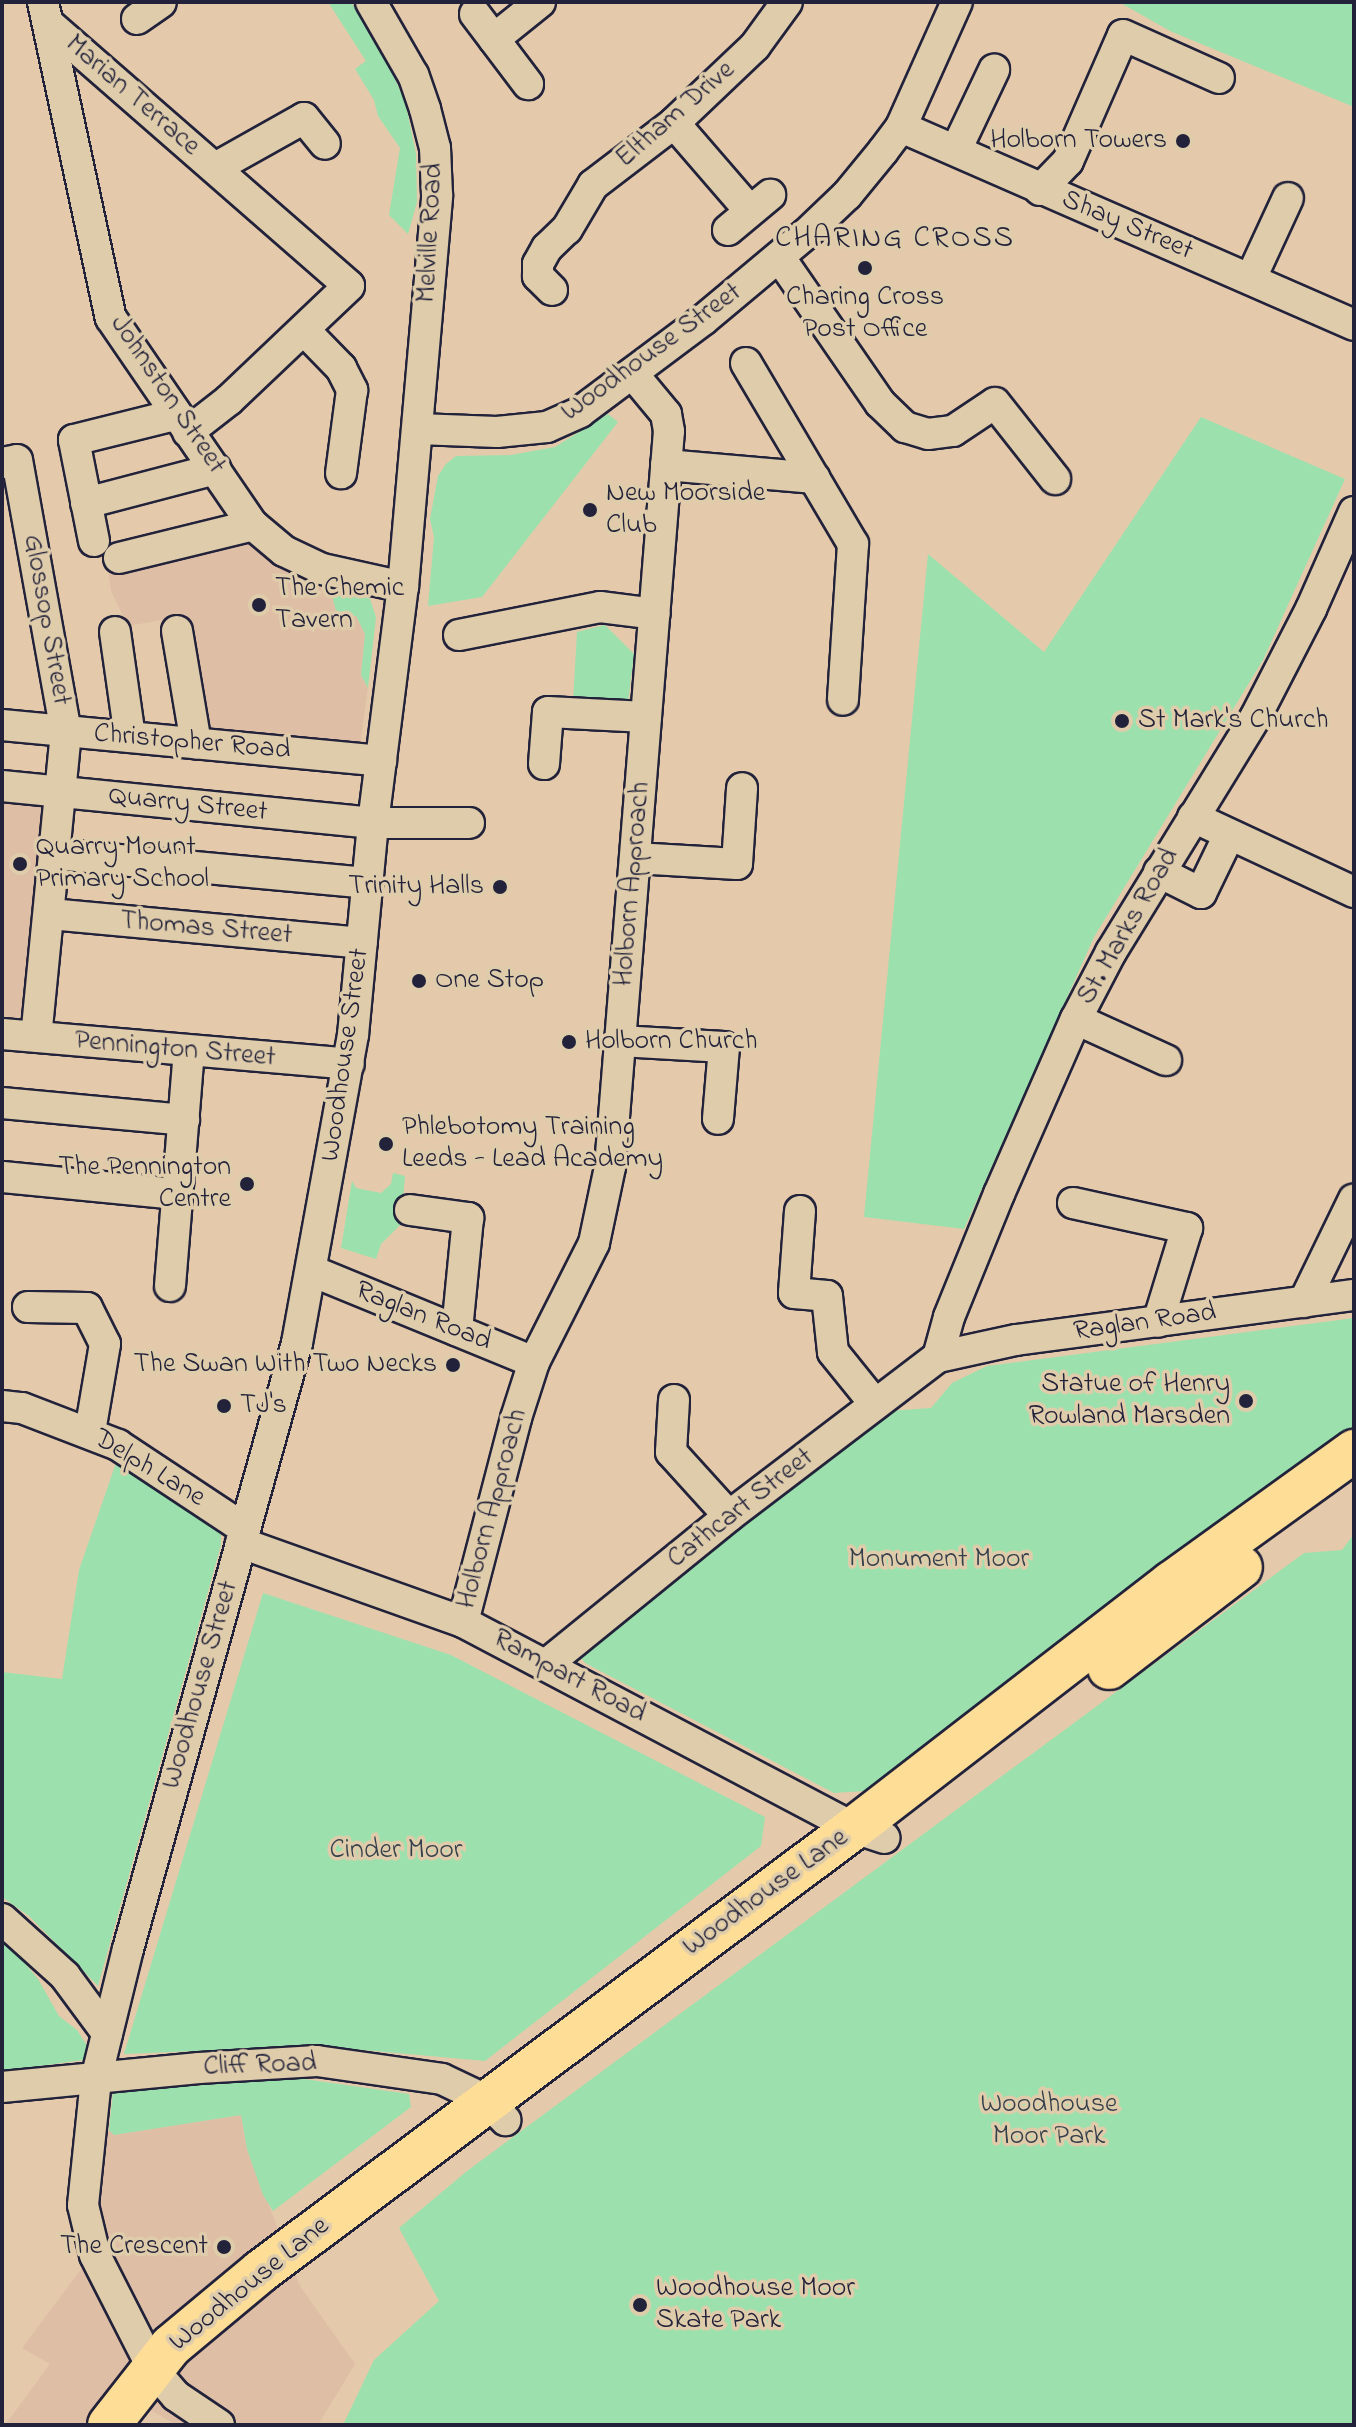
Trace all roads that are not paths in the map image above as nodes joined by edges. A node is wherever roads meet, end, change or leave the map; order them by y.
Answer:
1 (371, 2) edge
2 (540, 2) edge
3 (787, 2) edge
4 (957, 2) edge
5 (46, 13) edge
6 (475, 14) dead end
7 (494, 39) junction
8 (994, 70) dead end
9 (1219, 78) dead end
10 (528, 84) dead end
11 (674, 123) junction
12 (901, 127) junction
13 (325, 144) dead end
14 (956, 150) junction
15 (215, 168) junction
16 (1040, 190) junction
17 (1288, 198) dead end
18 (749, 212) dead end
19 (780, 258) junction
20 (1251, 278) junction
21 (552, 290) dead end
22 (1354, 325) edge
23 (305, 331) junction
24 (746, 363) dead end
25 (632, 373) junction
26 (181, 424) junction
27 (418, 429) junction
28 (10, 462) edge
29 (666, 465) junction
30 (216, 469) junction
31 (341, 473) dead end
32 (814, 478) junction
33 (1055, 479) dead end
34 (86, 503) junction
35 (1354, 512) edge
36 (253, 525) junction
37 (94, 541) dead end
38 (119, 558) dead end
39 (403, 587) junction
40 (655, 614) junction
41 (177, 631) dead end
42 (115, 632) dead end
43 (459, 635) dead end
44 (843, 700) dead end
45 (646, 717) junction
46 (2, 725) edge
47 (66, 732) junction
48 (130, 737) junction
49 (196, 743) junction
50 (381, 761) junction
51 (544, 764) dead end
52 (2, 786) edge
53 (742, 788) dead end
54 (60, 792) junction
55 (1193, 817) junction
56 (373, 823) junction
57 (469, 823) dead end
58 (1229, 835) junction
59 (55, 854) junction
60 (635, 858) junction
61 (1159, 872) junction
62 (367, 883) junction
63 (1354, 892) edge
64 (50, 914) junction
65 (362, 943) junction
66 (1076, 1019) junction
67 (2, 1034) edge
68 (36, 1037) junction
69 (620, 1041) junction
70 (189, 1052) junction
71 (1166, 1060) dead end
72 (349, 1064) junction
73 (2, 1103) edge
74 (718, 1119) dead end
75 (184, 1120) junction
76 (3, 1177) edge
77 (177, 1194) junction
78 (1354, 1200) edge
79 (1073, 1203) dead end
80 (410, 1210) dead end
81 (800, 1211) dead end
82 (312, 1271) junction
83 (170, 1286) dead end
84 (1354, 1295) edge
85 (1304, 1302) junction
86 (28, 1307) dead end
87 (1158, 1322) junction
88 (457, 1330) junction
89 (938, 1357) junction
90 (534, 1362) junction
91 (674, 1400) dead end
92 (875, 1404) junction
93 (2, 1406) edge
94 (90, 1432) junction
95 (1354, 1451) edge
96 (1354, 1482) edge
97 (729, 1516) junction
98 (243, 1536) junction
99 (463, 1622) junction
100 (547, 1664) junction
101 (869, 1833) junction
102 (2, 1919) edge
103 (107, 2033) junction
104 (96, 2079) junction
105 (2, 2087) edge
106 (496, 2110) junction
107 (154, 2371) junction
108 (109, 2425) edge
109 (219, 2425) edge

1 - 27 street, Melville Road
2 - 7 street
3 - 11 street, Eltham Drive
4 - 12 street, Woodhouse Street
5 - 15 street, Marian Terrace
5 - 26 street, Johnston Street
6 - 7 street
7 - 10 street
8 - 14 street
9 - 16 street
11 - 18 street
11 - 21 street, Eltham Drive
12 - 14 street, Shay Street
12 - 19 street, Woodhouse Street
13 - 15 street, Marian Terrace
14 - 16 street, Shay Street
15 - 23 street, Marian Terrace
16 - 20 street, Shay Street
17 - 20 street
19 - 25 street, Woodhouse Street
19 - 33 street
20 - 22 street, Shay Street
23 - 26 street
23 - 31 street
24 - 32 street
25 - 27 street, Woodhouse Street
25 - 29 street, Holborn Approach
26 - 30 street, Johnston Street
26 - 34 street
27 - 39 street, Woodhouse Street
28 - 47 street, Glossop Street
29 - 32 street
29 - 40 street, Holborn Approach
30 - 34 street
30 - 36 street, Johnston Street
32 - 44 street
34 - 37 street
35 - 55 street, St. Marks Road
36 - 38 street
36 - 39 street, Johnston Street
39 - 50 street, Woodhouse Street
40 - 43 street
40 - 45 street, Holborn Approach
41 - 49 street
42 - 48 street
45 - 51 street
45 - 60 street, Holborn Approach
46 - 47 street, Christopher Road
47 - 48 street, Christopher Road
47 - 54 street, Glossop Street
48 - 49 street, Christopher Road
49 - 50 street, Christopher Road
50 - 56 street, Woodhouse Street
52 - 54 street, Quarry Street
53 - 60 street
54 - 56 street, Quarry Street
54 - 59 street, Glossop Street
55 - 58 street
55 - 61 street, St. Marks Road
56 - 57 street, Quarry Street
56 - 62 street, Woodhouse Street
58 - 61 street
58 - 63 street
59 - 62 street
59 - 64 street, Glossop Street
60 - 69 street, Holborn Approach
61 - 66 street, St. Marks Road
62 - 65 street, Woodhouse Street
64 - 65 street, Thomas Street
64 - 68 street, Glossop Street
65 - 72 street, Woodhouse Street
66 - 71 street
66 - 89 street, St. Marks Road
67 - 68 street, Pennington Street
68 - 70 street, Pennington Street
69 - 74 street
69 - 90 street, Holborn Approach
70 - 72 street, Pennington Street
70 - 75 street
72 - 82 street, Woodhouse Street
73 - 75 street
75 - 77 street
76 - 77 street
77 - 83 street
78 - 85 street
79 - 87 street
80 - 88 street
81 - 92 street
82 - 88 street, Raglan Road
82 - 98 street, Woodhouse Street
84 - 85 street, Raglan Road
85 - 87 street, Raglan Road
86 - 94 street
87 - 89 street, Raglan Road
88 - 90 street, Raglan Road
89 - 92 street, Cathcart Street
90 - 99 street, Holborn Approach
91 - 97 street
92 - 97 street, Cathcart Street
93 - 94 street, Delph Lane
94 - 98 street, Delph Lane
95 - 101 highway, Woodhouse Lane
96 - 101 highway, Woodhouse Lane
97 - 100 street, Cathcart Street
98 - 99 street, Rampart Road
98 - 103 street, Woodhouse Street
99 - 100 street, Rampart Road
100 - 101 street, Rampart Road
101 - 106 highway, Woodhouse Lane
102 - 103 street
103 - 104 street, Woodhouse Street
104 - 105 street, Cliff Road
104 - 106 street, Cliff Road
104 - 107 street, Woodhouse Street
106 - 107 highway, Woodhouse Lane
107 - 108 highway, Woodhouse Lane
107 - 109 street, Woodhouse Street

